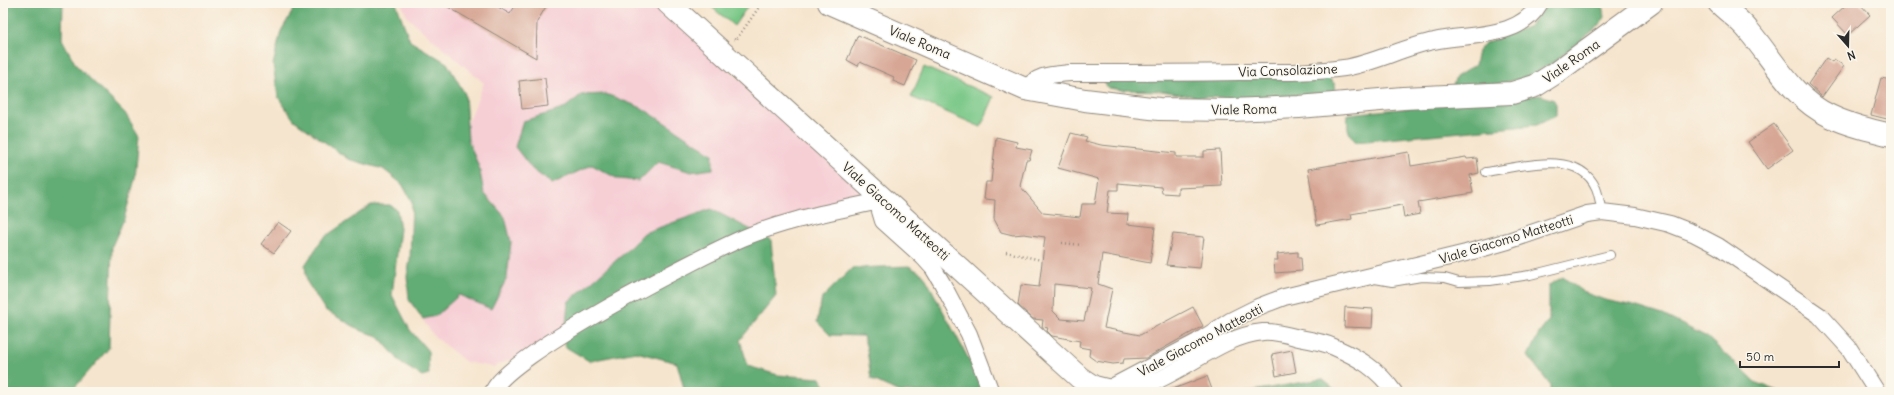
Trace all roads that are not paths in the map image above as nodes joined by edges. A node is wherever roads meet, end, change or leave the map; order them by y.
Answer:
1 (668, 3) edge
2 (829, 3) edge
3 (1540, 3) edge
4 (1651, 3) edge
5 (1719, 3) edge
6 (1025, 89) junction
7 (1891, 135) edge
8 (1486, 172) dead end
9 (883, 200) junction
10 (1602, 212) junction
11 (1610, 255) dead end
12 (1368, 278) junction
13 (1106, 390) junction
14 (493, 392) edge
15 (991, 392) edge
16 (1394, 392) edge
17 (1877, 392) edge

1 - 9 street, Viale Giacomo Matteotti
2 - 6 street, Viale Roma
3 - 6 street, Via Consolazione
4 - 6 street, Viale Roma
5 - 7 street
8 - 10 lane
9 - 13 street, Viale Giacomo Matteotti
9 - 14 street
9 - 15 street
10 - 12 street, Viale Giacomo Matteotti
10 - 17 street, Viale Giacomo Matteotti
11 - 12 lane
12 - 13 street, Viale Giacomo Matteotti
13 - 16 street

